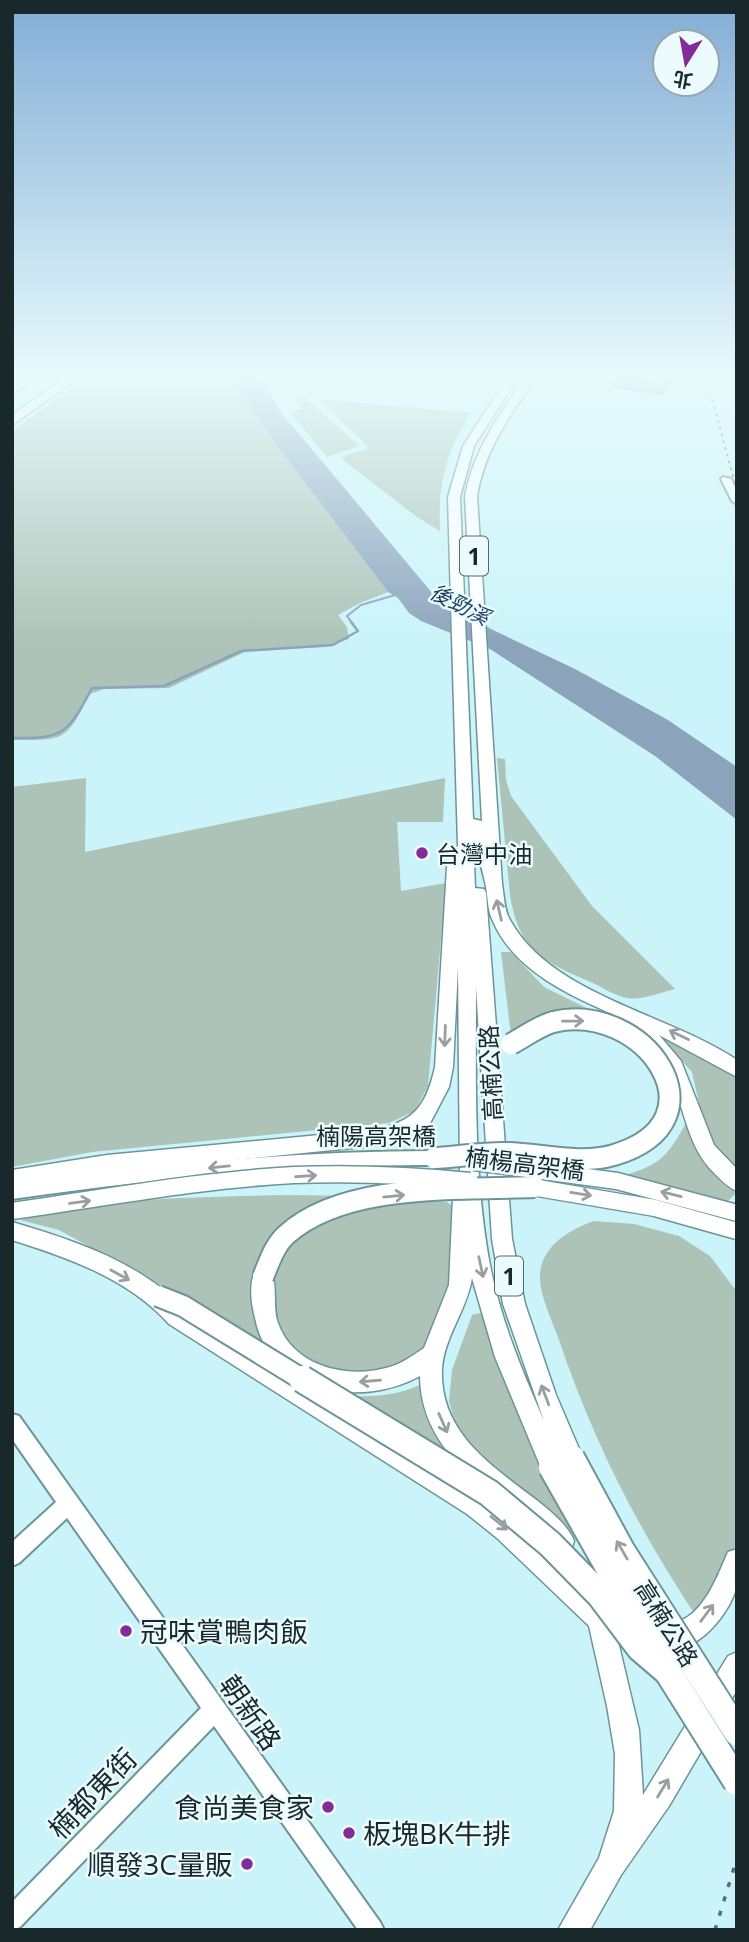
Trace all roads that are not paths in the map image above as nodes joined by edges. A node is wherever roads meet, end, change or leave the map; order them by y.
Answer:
1 (450, 464) edge
2 (460, 464) edge
3 (470, 464) edge
4 (478, 464) edge
5 (726, 479) dead end
6 (737, 501) edge
7 (462, 608) junction
8 (464, 650) junction
9 (472, 823) junction
10 (473, 875) junction
11 (514, 943) junction
12 (737, 1070) edge
13 (492, 1085) junction
14 (470, 1151) junction
15 (434, 1158) junction
16 (12, 1179) edge
17 (737, 1182) edge
18 (535, 1187) junction
19 (12, 1192) edge
20 (12, 1211) edge
21 (737, 1213) edge
22 (12, 1231) edge
23 (737, 1231) edge
24 (158, 1296) junction
25 (432, 1356) junction
26 (12, 1423) edge
27 (562, 1462) junction
28 (69, 1503) junction
29 (12, 1556) edge
30 (737, 1561) edge
31 (601, 1620) junction
32 (737, 1665) edge
33 (668, 1672) junction
34 (215, 1709) junction
35 (737, 1732) edge
36 (737, 1782) edge
37 (611, 1865) junction
38 (12, 1919) edge
39 (368, 1928) edge
40 (573, 1930) edge

1 - 7 main road, 高楠公路 / 1
2 - 7 main road, 高楠公路 / 1
3 - 7 main road, 高楠公路 / 1
4 - 7 main road, 高楠公路 / 1
5 - 6 street
7 - 8 main road, 高楠公路 / 1
7 - 8 main road, 高楠公路 / 1
8 - 9 main road, 高楠公路 / 1
8 - 9 main road, 高楠公路 / 1
9 - 10 main road, 高楠公路 / 1
9 - 10 main road, 高楠公路 / 1
9 - 10 main road
9 - 10 main road
11 -> 10 main road
10 - 13 main road, 高楠公路 / 1
10 - 14 main road, 高楠公路 / 1
10 -> 16 main road
12 -> 11 main road
11 - 17 main road
13 -> 15 main road, bridge
27 -> 13 main road, 高楠公路 / 1
14 - 25 main road
14 -> 27 main road, 高楠公路 / 1
15 -> 19 street, 楠陽高架橋
21 -> 15 street, 楠陽高架橋, bridge
20 -> 18 street, 楠楊高架橋, bridge
18 -> 23 street, 楠楊高架橋, bridge
25 -> 18 main road, bridge
22 -> 24 main road
24 -> 31 main road
24 - 33 main road, bridge
25 -> 31 main road
26 - 28 street, 朝新路
27 - 33 main road, 1, bridge
35 -> 27 main road, 高楠公路 / 1, bridge
28 - 29 street
28 - 34 street, 朝新路
31 -> 30 main road
31 - 37 main road
37 -> 32 main road
33 - 36 main road, 高楠公路 / 1, bridge
34 - 38 street, 楠都東街
34 - 39 street, 朝新路
37 - 40 main road

